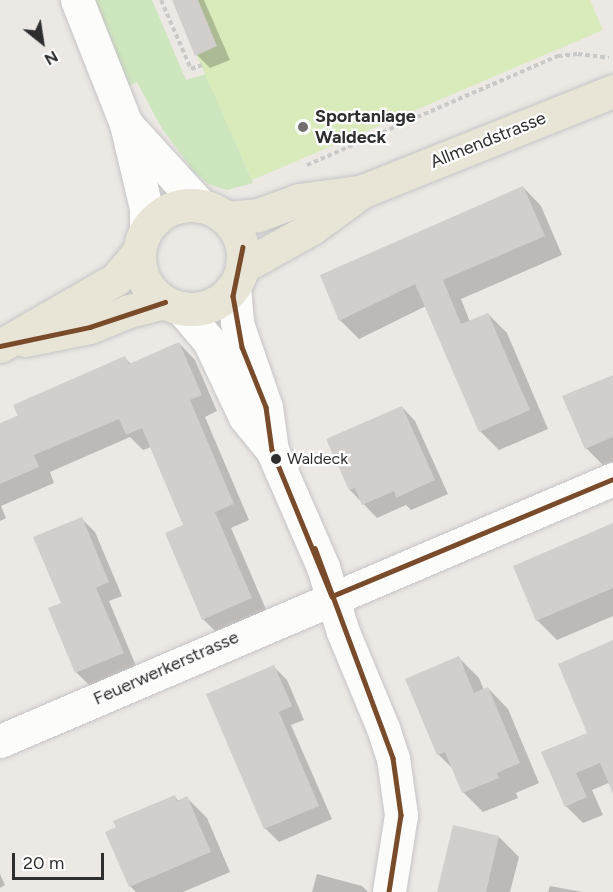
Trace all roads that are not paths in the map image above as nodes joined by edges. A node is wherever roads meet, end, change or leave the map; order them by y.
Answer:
1 (77, 0) edge
2 (613, 91) edge
3 (126, 124) junction
4 (363, 191) junction
5 (213, 211) junction
6 (142, 241) junction
7 (238, 277) junction
8 (173, 305) junction
9 (4, 345) edge
10 (272, 450) junction
11 (613, 479) edge
12 (332, 596) junction
13 (0, 741) edge
14 (389, 892) edge

1 - 3 street
2 - 4 main road, Allmendstrasse
3 - 5 street
3 - 6 street
4 - 5 main road, Allmendstrasse
4 - 7 main road, Allmendstrasse
5 - 6 main road
5 - 7 main road
6 - 8 main road
6 - 9 main road
7 - 8 main road
7 - 10 street
8 - 9 main road
8 - 10 street
10 - 12 street
11 - 12 street, Feuerwerkerstrasse
12 - 13 street, Feuerwerkerstrasse
12 - 14 street

